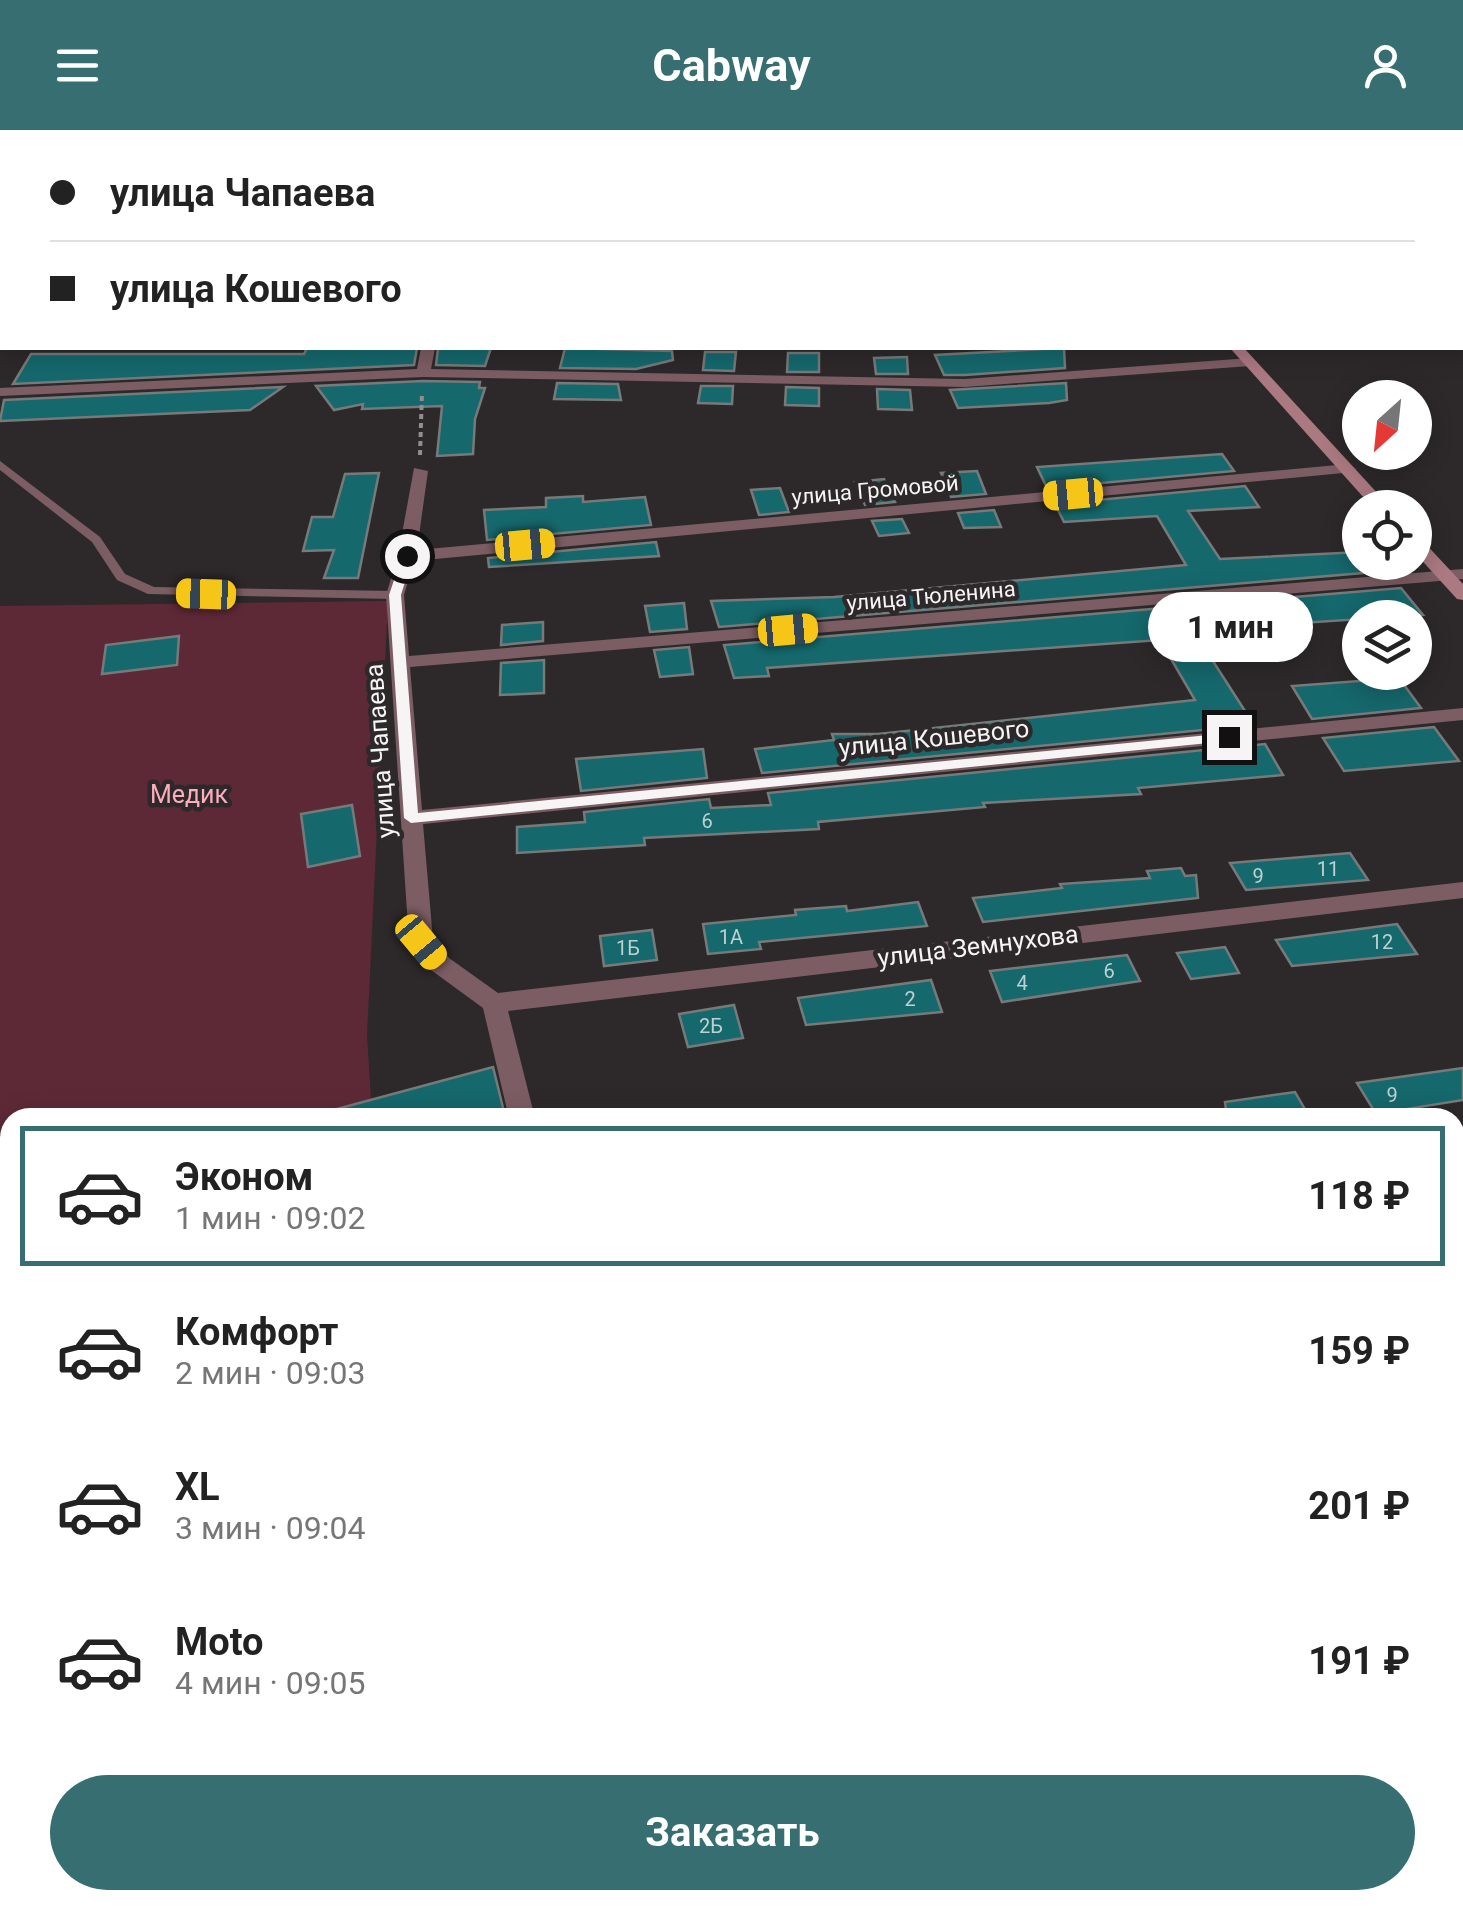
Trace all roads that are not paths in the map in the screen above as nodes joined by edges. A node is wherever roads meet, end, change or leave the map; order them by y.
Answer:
1 (428, 350) edge
2 (1239, 350) edge
3 (1250, 362) junction
4 (422, 374) junction
5 (0, 392) edge
6 (1342, 462) edge
7 (0, 464) edge
8 (1342, 470) edge
9 (1349, 470) edge
10 (420, 471) road end
11 (1367, 490) edge
12 (407, 556) junction
13 (1432, 557) edge
14 (1454, 575) edge
15 (395, 595) junction
16 (1463, 595) edge
17 (402, 662) junction
18 (1463, 714) edge
19 (411, 818) junction
20 (1463, 890) edge
21 (494, 1003) junction
22 (520, 1108) edge

1 - 4 street
2 - 3 main road
3 - 4 street
3 - 6 main road
4 - 5 street
7 - 15 lane
8 - 12 street, улица Громовой
9 - 11 main road
10 - 12 street, улица Чапаева
12 - 15 street, улица Чапаева
13 - 14 main road
14 - 16 main road
14 - 17 street, улица Тюленина
15 - 17 street, улица Чапаева
17 - 19 street, улица Чапаева
18 - 19 street, улица Кошевого
19 - 21 street, улица Чапаева
20 - 21 street, улица Земнухова
21 - 22 street

